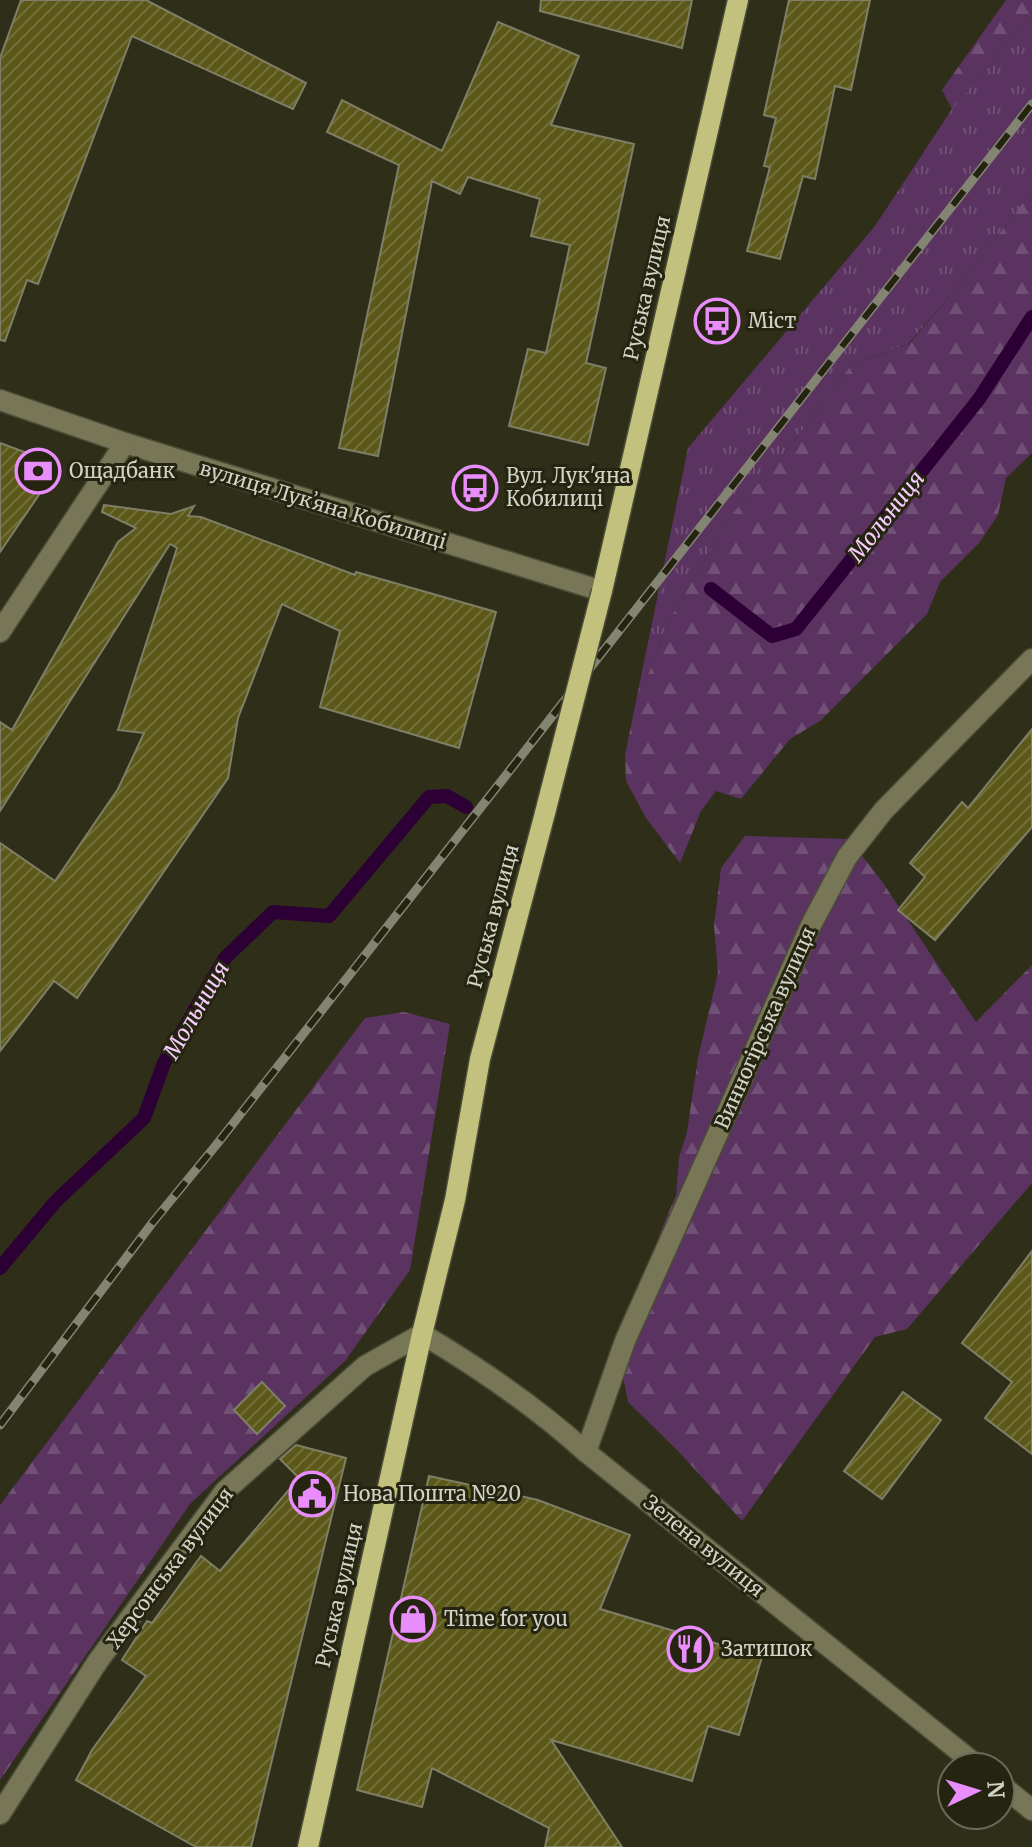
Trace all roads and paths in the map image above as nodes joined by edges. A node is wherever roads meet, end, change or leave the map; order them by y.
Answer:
1 (738, 0) edge
2 (0, 400) edge
3 (125, 443) junction
4 (602, 591) junction
5 (0, 632) edge
6 (1032, 659) edge
7 (422, 1334) junction
8 (586, 1452) junction
9 (959, 1751) edge
10 (1016, 1797) edge
11 (1032, 1810) edge
12 (0, 1814) edge
13 (308, 1847) edge

1 - 4 main road, Руська вулиця
2 - 3 street, вулиця Лукʼяна Кобилиці
3 - 4 street, вулиця Лукʼяна Кобилиці
3 - 5 street
4 - 7 main road, Руська вулиця, bridge
6 - 8 street, Винногірська вулиця
7 - 8 street, Зелена вулиця
7 - 12 street, Херсонська вулиця
7 - 13 main road, Руська вулиця
8 - 9 street, Зелена вулиця
10 - 11 street

